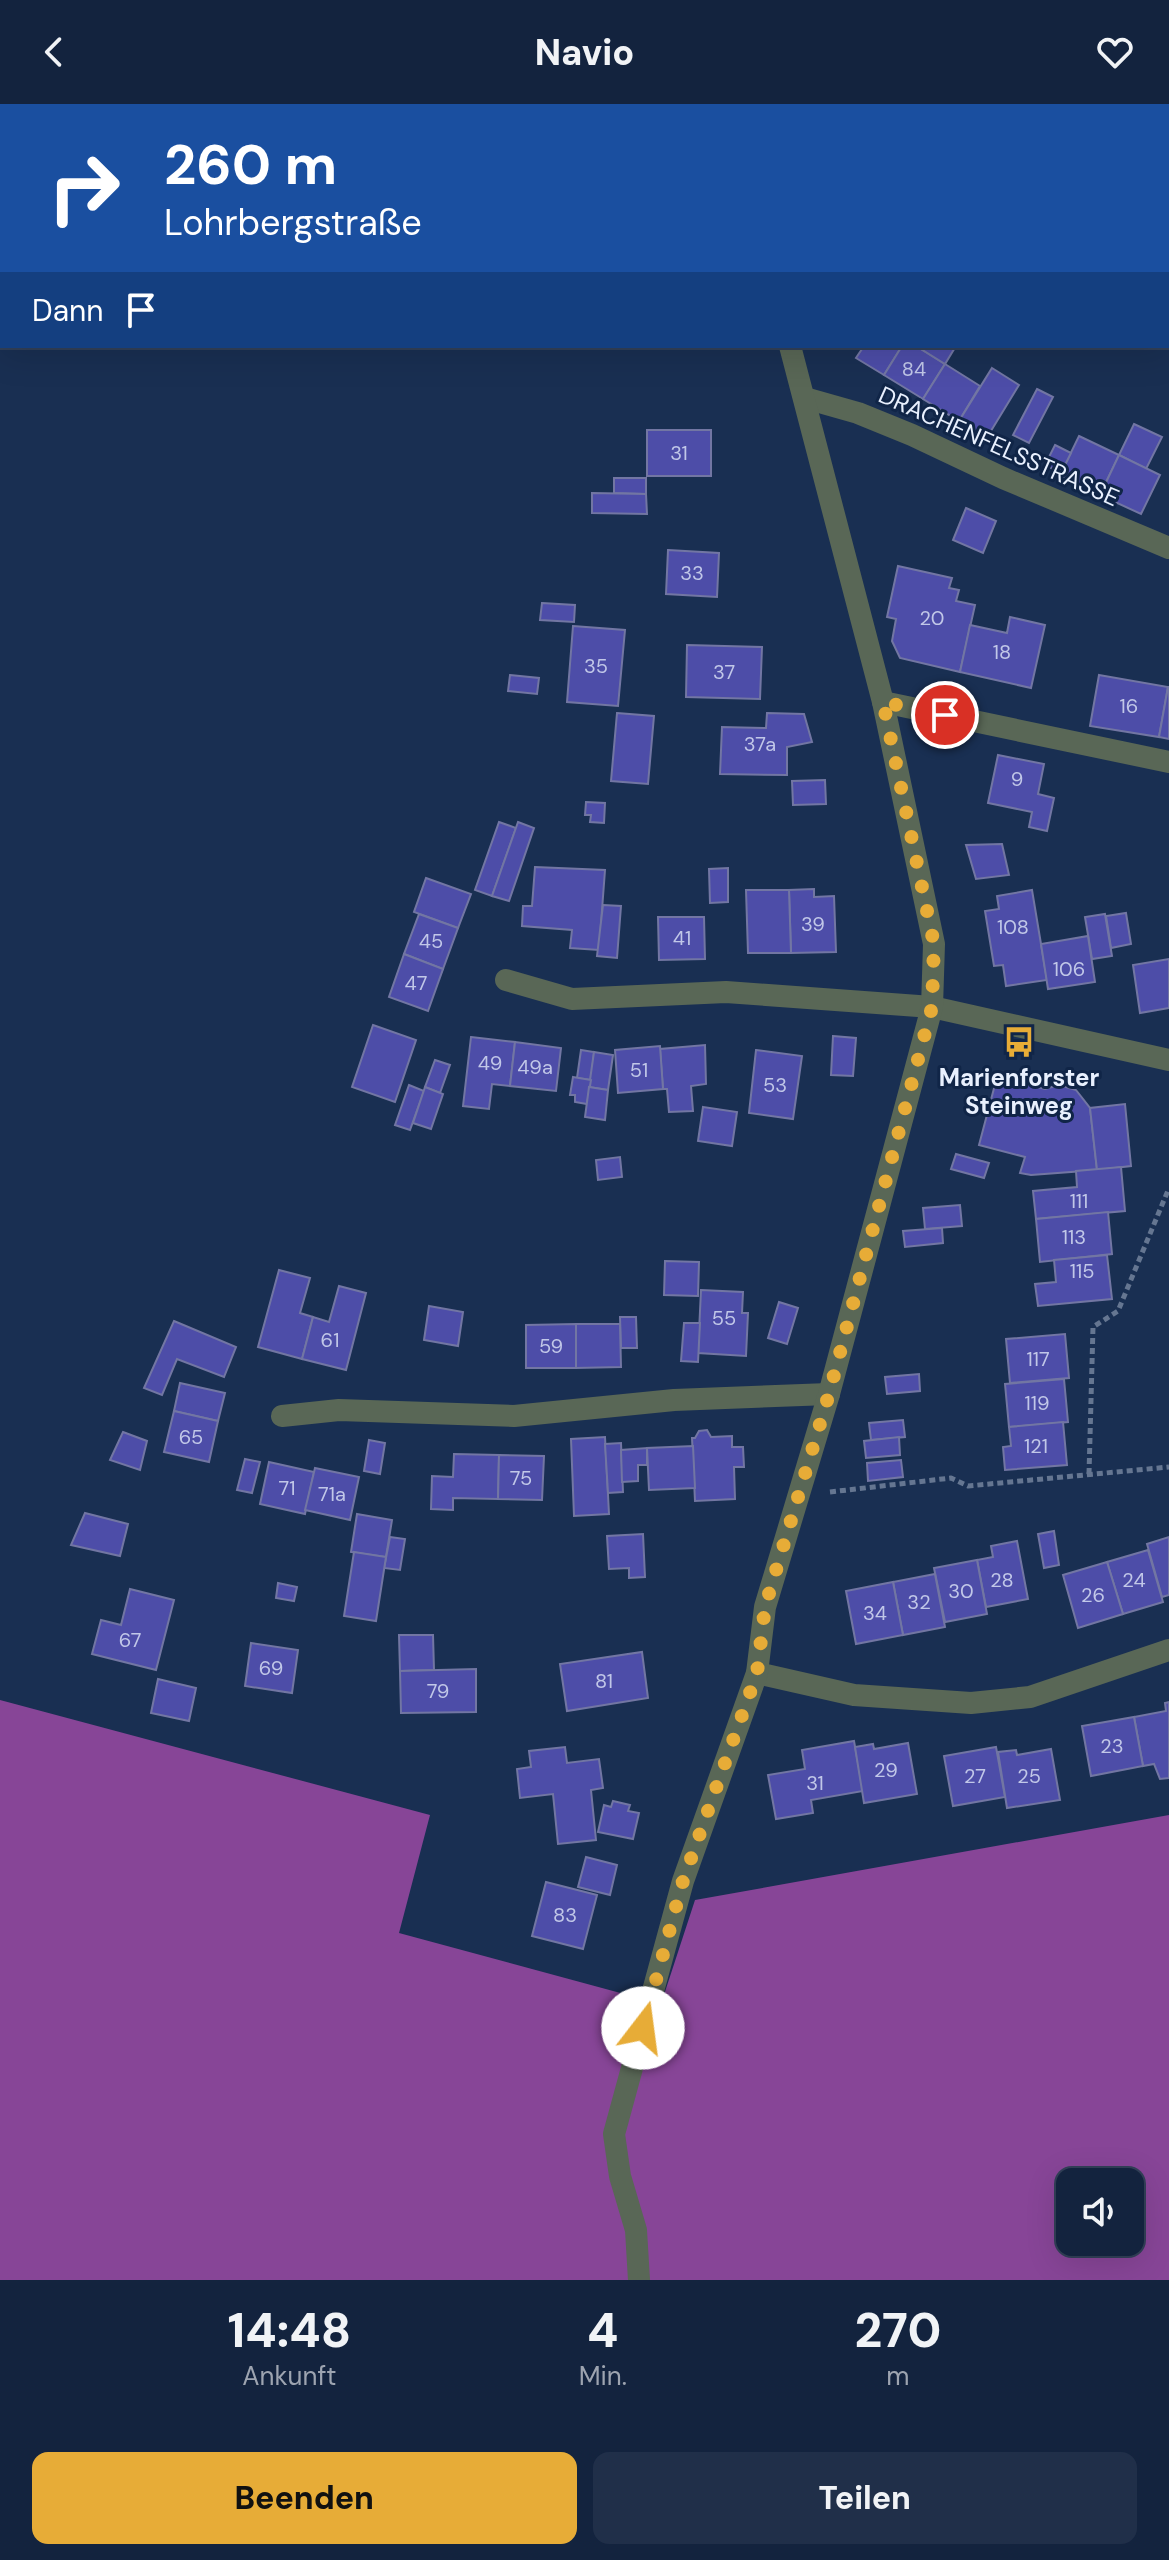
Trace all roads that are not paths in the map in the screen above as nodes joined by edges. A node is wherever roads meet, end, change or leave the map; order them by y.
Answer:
1 (791, 348) edge
2 (805, 398) junction
3 (1169, 548) edge
4 (883, 702) junction
5 (1169, 762) edge
6 (506, 980) dead end
7 (932, 1007) junction
8 (1169, 1060) edge
9 (829, 1394) junction
10 (282, 1416) dead end
11 (1169, 1650) edge
12 (757, 1673) junction
13 (639, 2280) edge

1 - 2 street
2 - 3 street, DRACHENFELSSTRASSE
2 - 4 street
4 - 5 street
4 - 7 street
6 - 7 street
7 - 8 street
7 - 9 street
9 - 10 street
9 - 12 street
11 - 12 street
12 - 13 street

